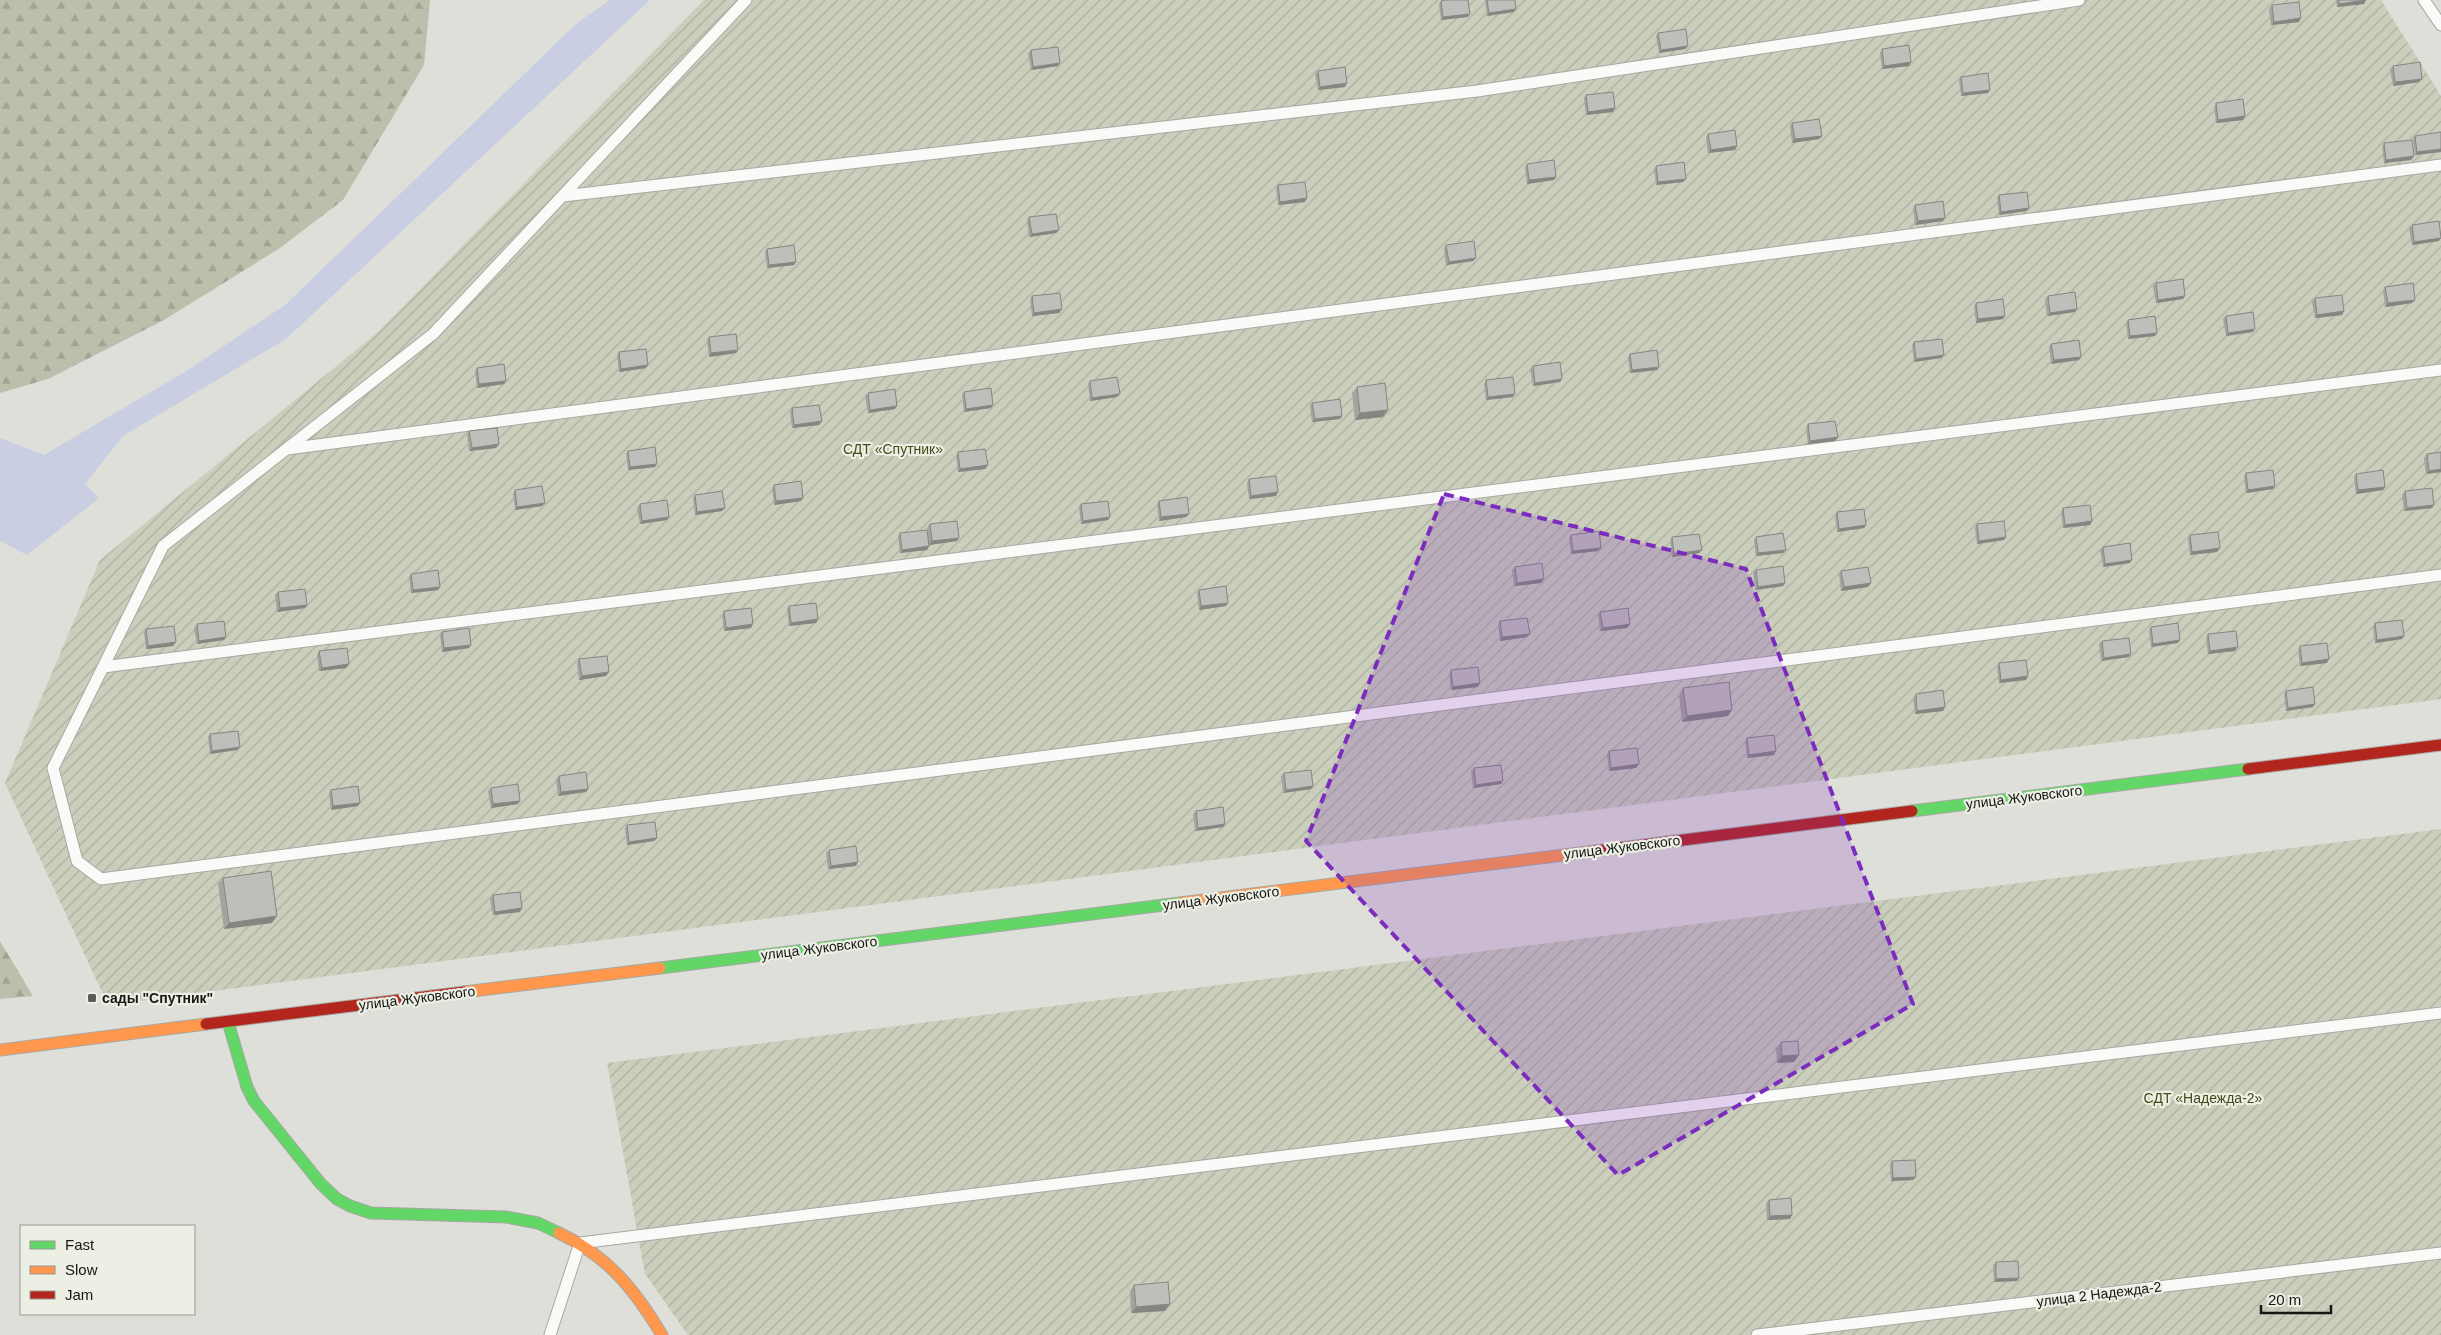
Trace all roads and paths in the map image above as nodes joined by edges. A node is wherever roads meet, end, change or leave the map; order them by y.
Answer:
1 (746, 0) edge
2 (2080, 0) edge
3 (2424, 0) edge
4 (2441, 25) edge
5 (2441, 165) edge
6 (563, 196) junction
7 (2441, 370) edge
8 (286, 449) junction
9 (2441, 575) edge
10 (103, 667) junction
11 (2441, 745) edge
12 (2441, 1013) edge
13 (228, 1022) junction
14 (0, 1050) edge
15 (580, 1243) junction
16 (2441, 1253) edge
17 (550, 1335) edge
18 (662, 1335) edge
19 (1757, 1335) edge

1 - 6 lane
2 - 6 lane
3 - 4 lane
5 - 8 lane
6 - 8 lane
7 - 10 lane
8 - 10 lane
9 - 10 lane
11 - 13 main road, улица Жуковского
12 - 15 lane
13 - 14 main road, улица Жуковского
13 - 15 main road
15 - 17 lane
15 - 18 main road
16 - 19 lane, улица 2 Надежда-2

